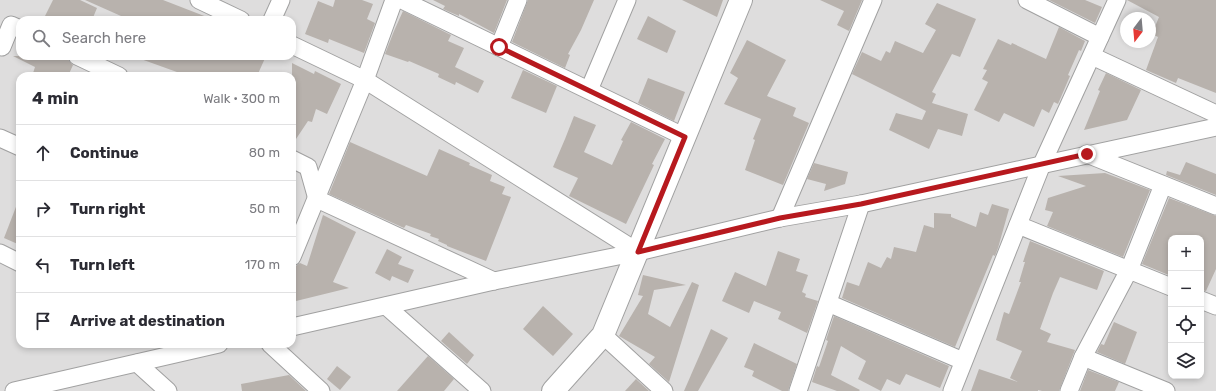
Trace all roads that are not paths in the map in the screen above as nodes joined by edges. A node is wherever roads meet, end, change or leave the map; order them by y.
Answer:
1 (199, 0) edge
2 (281, 0) edge
3 (394, 0) edge
4 (402, 0) edge
5 (518, 0) edge
6 (627, 0) edge
7 (741, 0) edge
8 (873, 0) edge
9 (1027, 0) edge
10 (1116, 0) edge
11 (233, 16) edge
12 (274, 16) edge
13 (16, 27) edge
14 (1100, 37) junction
15 (0, 46) edge
16 (296, 47) edge
17 (499, 47) junction
18 (1092, 56) junction
19 (85, 60) edge
20 (110, 72) edge
21 (365, 80) junction
22 (589, 90) junction
23 (1216, 114) edge
24 (1216, 127) edge
25 (685, 137) junction
26 (0, 138) edge
27 (16, 145) edge
28 (1087, 154) junction
29 (296, 161) edge
30 (1042, 164) junction
31 (1163, 185) junction
32 (317, 199) junction
33 (861, 204) junction
34 (1216, 206) edge
35 (780, 218) junction
36 (1018, 225) junction
37 (296, 248) edge
38 (638, 252) junction
39 (0, 253) edge
40 (16, 261) edge
41 (1129, 270) junction
42 (494, 281) junction
43 (1168, 287) edge
44 (1204, 301) edge
45 (828, 303) junction
46 (386, 306) junction
47 (1216, 306) edge
48 (296, 326) edge
49 (603, 335) junction
50 (182, 348) edge
51 (274, 348) edge
52 (1083, 356) junction
53 (963, 361) junction
54 (137, 363) junction
55 (801, 390) edge
56 (14, 391) edge
57 (168, 391) edge
58 (321, 391) edge
59 (482, 391) edge
60 (553, 391) edge
61 (664, 391) edge
62 (952, 391) edge
63 (1068, 391) edge
64 (1166, 391) edge

1 - 11 street
2 - 12 street
3 - 21 street
4 - 17 street
5 - 17 street
6 - 22 street
7 - 25 street
8 - 35 street
9 - 14 street
10 - 14 street
13 - 15 street
14 - 18 street
16 - 21 street
17 - 22 street
18 - 23 street
18 - 30 street
19 - 20 street
21 - 32 street
21 - 38 street
22 - 25 street
24 - 28 street
25 - 38 street
26 - 27 street
28 - 30 street
28 - 31 street
29 - 32 street
30 - 33 street
30 - 36 street
31 - 34 street
31 - 41 street
32 - 37 street
32 - 42 street
33 - 35 street
33 - 45 street
35 - 38 street
36 - 41 street
36 - 53 street
38 - 42 street
38 - 49 street
39 - 40 street
41 - 43 street
41 - 52 street
42 - 46 street
44 - 47 street
45 - 53 street
45 - 55 street
46 - 48 street
46 - 59 street
49 - 60 street
49 - 61 street
50 - 54 street
51 - 58 street
52 - 63 street
52 - 64 street
53 - 62 street
54 - 56 street
54 - 57 street

